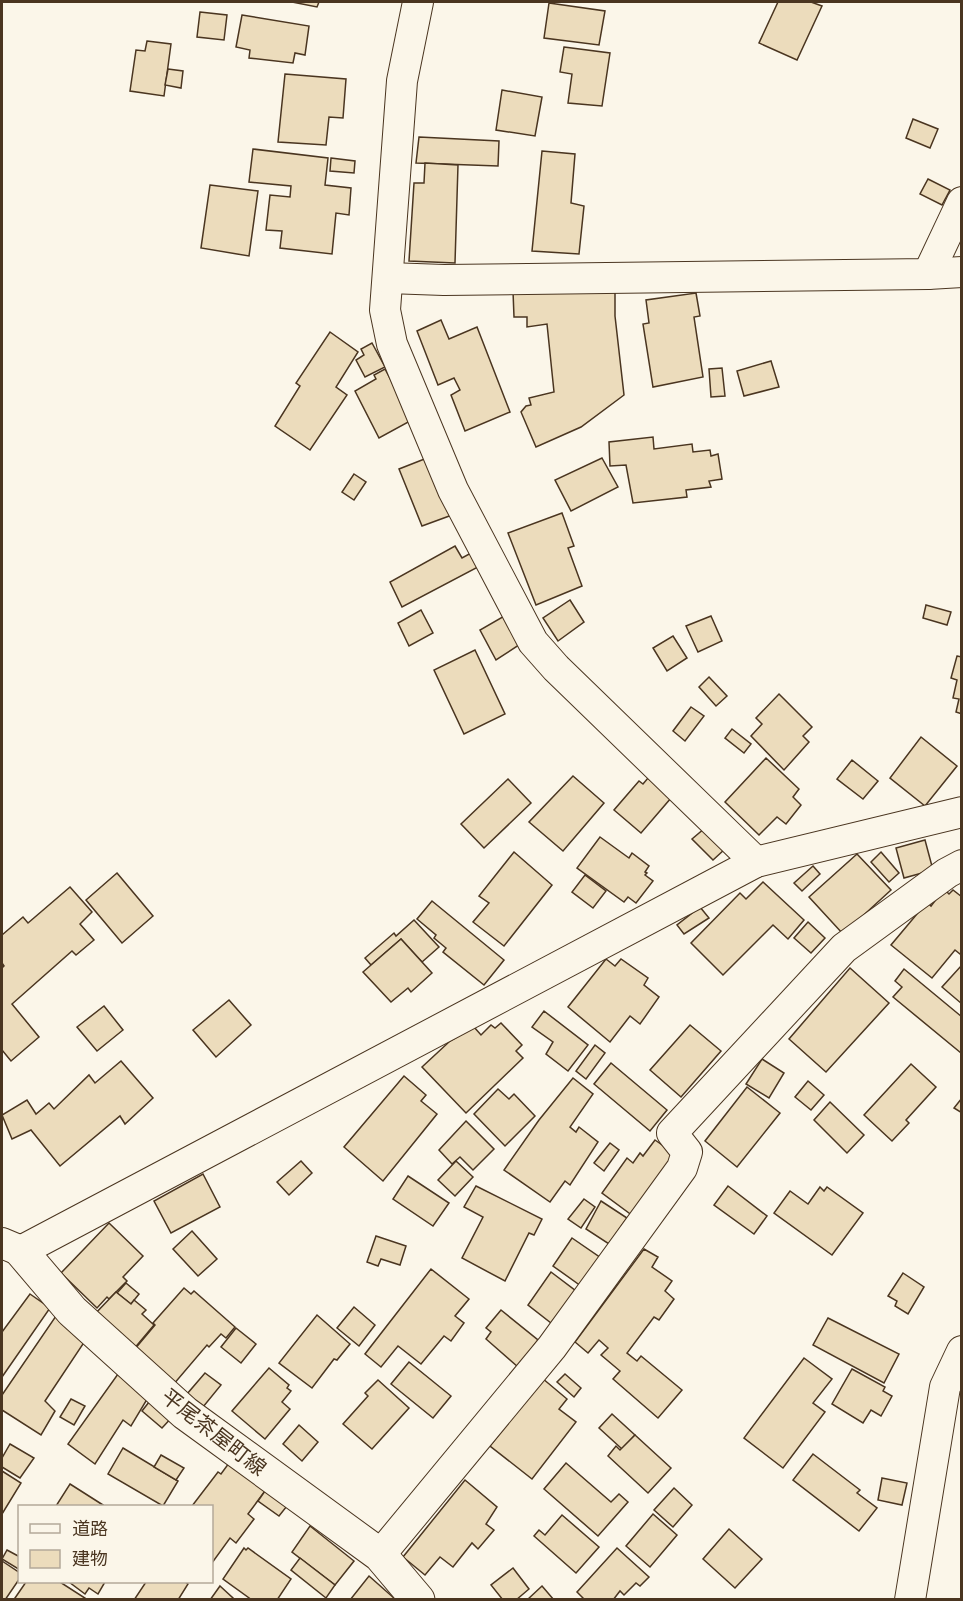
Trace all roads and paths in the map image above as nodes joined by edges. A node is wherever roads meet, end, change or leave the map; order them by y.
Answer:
1 (418, 2) edge
2 (962, 202) edge
3 (962, 272) edge
4 (928, 274) junction
5 (388, 278) junction
6 (962, 812) edge
7 (756, 862) junction
8 (962, 865) edge
9 (11, 1247) edge
10 (962, 1351) edge
11 (380, 1555) junction
12 (418, 1599) edge
13 (910, 1599) edge

1 - 5 street
2 - 4 street
3 - 4 street
4 - 5 street
5 - 7 street
6 - 7 street
7 - 9 street
8 - 11 street
9 - 11 main road, 平尾茶屋町線
10 - 13 street
11 - 12 main road, 平尾茶屋町線

